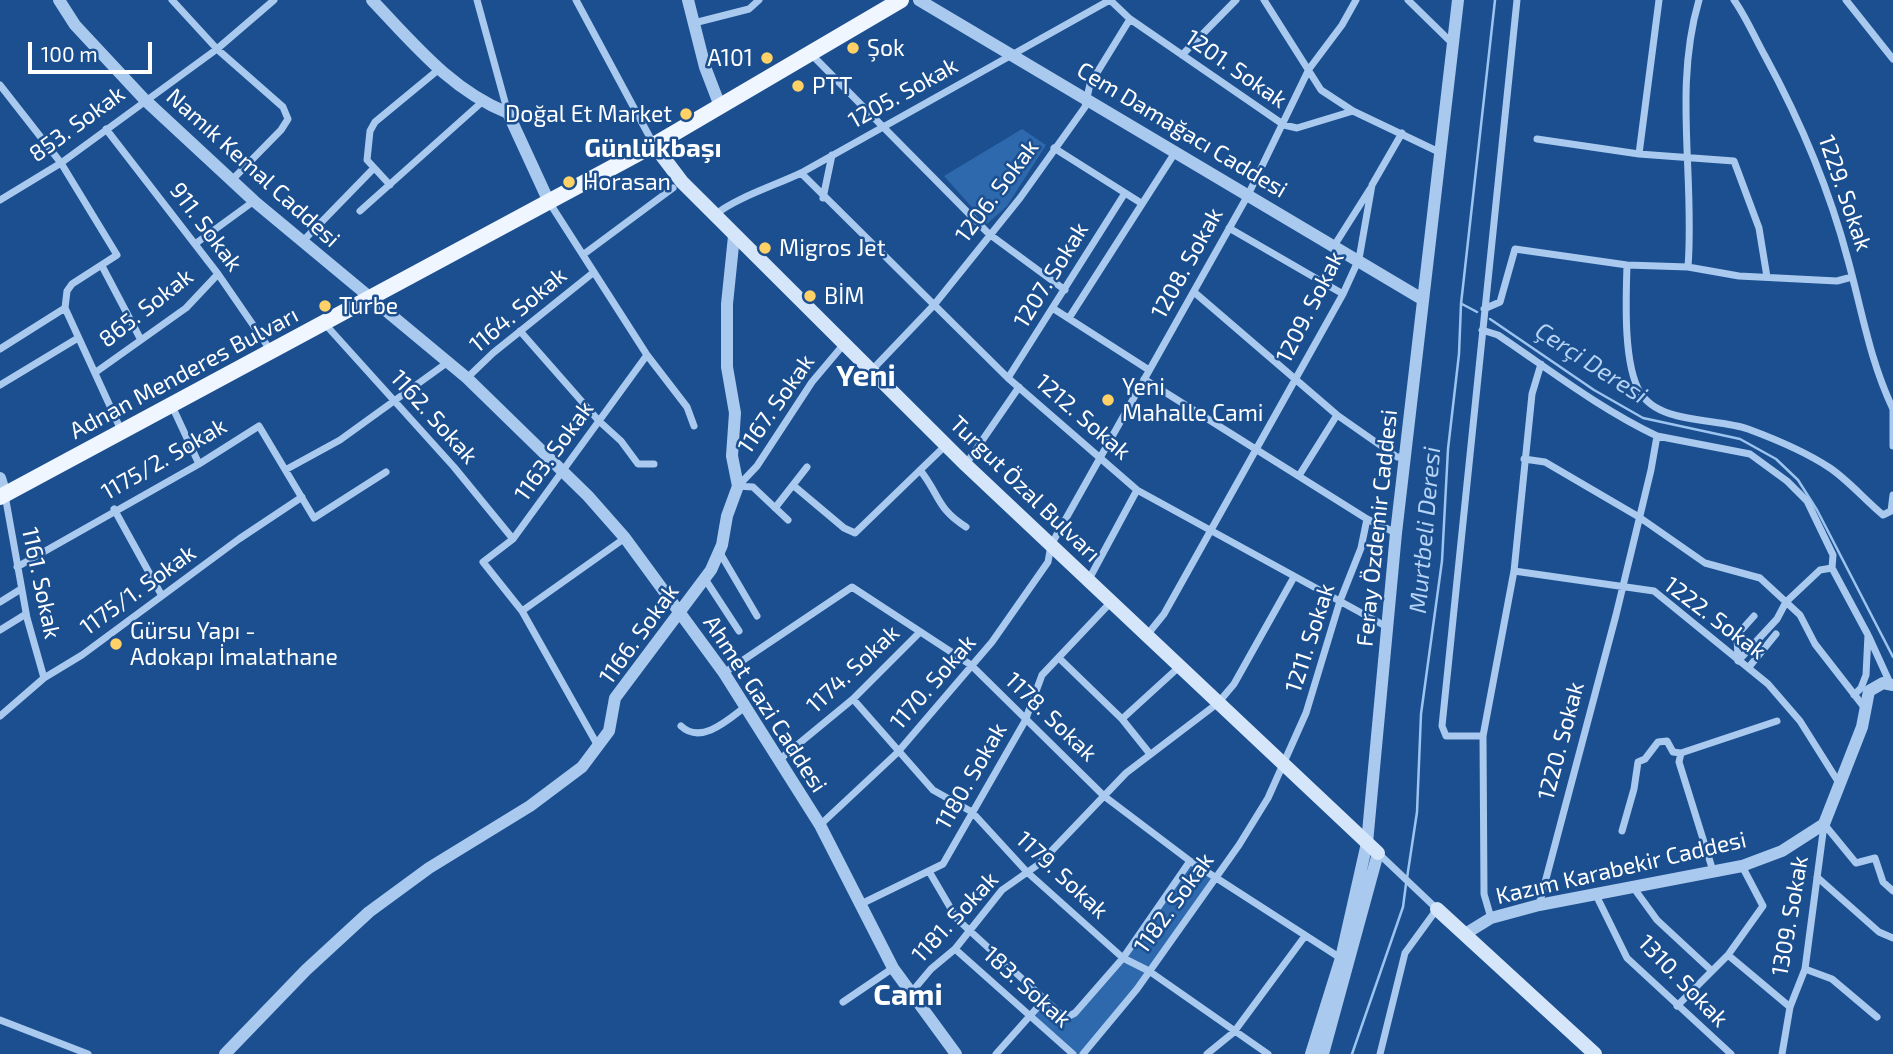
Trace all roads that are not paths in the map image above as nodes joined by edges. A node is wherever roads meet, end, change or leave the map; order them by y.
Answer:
1 (59, 0) edge
2 (172, 0) edge
3 (274, 0) edge
4 (372, 0) edge
5 (477, 0) edge
6 (576, 0) edge
7 (688, 0) edge
8 (759, 0) edge
9 (901, 0) edge
10 (919, 0) edge
11 (1110, 0) edge
12 (1236, 0) edge
13 (1264, 0) edge
14 (1356, 0) edge
15 (1408, 0) edge
16 (1458, 0) edge
17 (1517, 0) edge
18 (1659, 0) edge
19 (1699, 0) edge
20 (1734, 0) edge
21 (1846, 0) edge
22 (1130, 19) junction
23 (694, 23) junction
24 (1454, 45) junction
25 (217, 49) junction
26 (811, 54) junction
27 (1013, 54) junction
28 (1182, 55) junction
29 (1893, 59) edge
30 (1309, 69) junction
31 (438, 71) junction
32 (0, 85) edge
33 (1088, 97) junction
34 (144, 99) junction
35 (482, 102) junction
36 (720, 106) junction
37 (1353, 111) junction
38 (508, 113) junction
39 (1284, 125) junction
40 (882, 127) junction
41 (106, 129) junction
42 (1402, 133) junction
43 (1537, 139) dead end
44 (654, 145) junction
45 (1054, 148) junction
46 (1176, 150) junction
47 (1441, 153) junction
48 (1639, 154) junction
49 (832, 155) junction
50 (1685, 157) junction
51 (61, 163) junction
52 (373, 167) junction
53 (801, 173) junction
54 (232, 181) junction
55 (390, 185) junction
56 (1372, 185) junction
57 (673, 188) dead end
58 (1125, 193) junction
59 (1248, 195) junction
60 (823, 198) junction
61 (0, 200) edge
62 (254, 201) junction
63 (549, 202) junction
64 (1141, 203) junction
65 (360, 211) dead end
66 (715, 215) junction
67 (1229, 228) junction
68 (989, 234) junction
69 (734, 236) junction
70 (302, 243) junction
71 (195, 244) junction
72 (1334, 246) junction
73 (584, 254) junction
74 (1359, 259) junction
75 (1627, 265) junction
76 (102, 266) junction
77 (1688, 267) junction
78 (594, 272) junction
79 (218, 274) junction
80 (1768, 277) junction
81 (1852, 277) junction
82 (1065, 290) junction
83 (1194, 292) junction
84 (1343, 294) junction
85 (371, 298) junction
86 (1422, 299) junction
87 (934, 305) junction
88 (65, 309) junction
89 (1054, 309) junction
90 (1484, 309) junction
91 (1069, 318) junction
92 (325, 323) junction
93 (1482, 330) junction
94 (520, 331) junction
95 (78, 338) junction
96 (141, 340) junction
97 (845, 344) junction
98 (0, 349) edge
99 (271, 352) junction
100 (647, 355) junction
101 (448, 361) junction
102 (1541, 364) junction
103 (1149, 370) junction
104 (871, 371) junction
105 (96, 372) junction
106 (467, 378) junction
107 (1008, 378) junction
108 (1295, 378) junction
109 (1144, 379) junction
110 (0, 385) edge
111 (1019, 387) junction
112 (393, 401) junction
113 (171, 405) junction
114 (1893, 408) edge
115 (1337, 415) junction
116 (599, 421) junction
117 (694, 426) dead end
118 (121, 431) junction
119 (1657, 436) junction
120 (1892, 437) edge
121 (946, 445) junction
122 (1893, 446) edge
123 (1256, 450) junction
124 (1406, 457) junction
125 (1101, 459) junction
126 (1524, 459) junction
127 (199, 464) junction
128 (654, 464) dead end
129 (966, 465) junction
130 (807, 467) dead end
131 (287, 470) junction
132 (920, 470) junction
133 (386, 472) dead end
134 (564, 473) junction
135 (1300, 474) junction
136 (0, 478) edge
137 (738, 486) junction
138 (794, 486) junction
139 (1137, 490) junction
140 (1893, 495) edge
141 (2, 496) edge
142 (302, 498) junction
143 (775, 508) junction
144 (114, 509) junction
145 (1639, 517) junction
146 (1367, 519) junction
147 (788, 520) dead end
148 (966, 527) dead end
149 (1211, 530) junction
150 (1396, 533) junction
151 (625, 538) junction
152 (513, 539) junction
153 (1051, 545) junction
154 (719, 552) junction
155 (17, 567) junction
156 (1832, 568) junction
157 (1514, 571) junction
158 (1294, 577) junction
159 (705, 579) junction
160 (1088, 581) junction
161 (1621, 587) junction
162 (21, 589) junction
163 (162, 596) junction
164 (1340, 601) junction
165 (0, 602) edge
166 (1111, 602) junction
167 (1786, 602) junction
168 (522, 611) junction
169 (26, 614) junction
170 (680, 615) junction
171 (757, 616) dead end
172 (1754, 616) dead end
173 (1387, 627) junction
174 (0, 630) edge
175 (739, 631) dead end
176 (920, 632) junction
177 (1776, 634) dead end
178 (1868, 635) junction
179 (1147, 636) junction
180 (1059, 659) junction
181 (1738, 661) junction
182 (971, 665) junction
183 (1180, 667) junction
184 (1749, 667) junction
185 (724, 673) junction
186 (44, 678) junction
187 (1892, 684) edge
188 (1854, 695) junction
189 (853, 699) junction
190 (1218, 703) junction
191 (745, 707) junction
192 (1864, 707) junction
193 (0, 716) edge
194 (1122, 719) junction
195 (1025, 721) junction
196 (1777, 721) dead end
197 (681, 726) dead end
198 (1483, 736) junction
199 (598, 747) junction
200 (897, 753) junction
201 (1681, 753) junction
202 (1150, 754) junction
203 (779, 760) junction
204 (1284, 766) junction
205 (1840, 784) junction
206 (1104, 796) junction
207 (972, 812) junction
208 (1824, 824) junction
209 (820, 825) junction
210 (1622, 831) dead end
211 (1372, 848) junction
212 (1190, 862) junction
213 (1742, 866) junction
214 (1713, 871) junction
215 (1027, 872) junction
216 (930, 873) junction
217 (1817, 877) junction
218 (1215, 879) junction
219 (1633, 886) junction
220 (1893, 891) edge
221 (1595, 893) junction
222 (861, 904) junction
223 (1539, 905) junction
224 (1437, 909) junction
225 (1491, 918) junction
226 (970, 930) junction
227 (1465, 934) junction
228 (1305, 936) junction
229 (1893, 938) edge
230 (956, 949) junction
231 (1728, 955) junction
232 (1123, 958) junction
233 (1345, 960) junction
234 (893, 968) junction
235 (1805, 968) junction
236 (1149, 971) junction
237 (1712, 971) junction
238 (910, 994) junction
239 (1044, 1000) junction
240 (843, 1002) dead end
241 (1677, 1006) junction
242 (1790, 1007) junction
243 (1029, 1016) junction
244 (1877, 1017) dead end
245 (0, 1020) edge
246 (1234, 1032) junction
247 (1727, 1053) edge
248 (88, 1054) edge
249 (225, 1054) edge
250 (956, 1054) edge
251 (996, 1054) edge
252 (1073, 1054) edge
253 (1083, 1054) edge
254 (1207, 1054) edge
255 (1268, 1054) edge
256 (1311, 1054) edge
257 (1323, 1054) edge
258 (1380, 1054) edge
259 (1595, 1054) edge
260 (1782, 1054) edge

1 - 34 street, Namık Kemal Caddesi
2 - 25 street
3 - 25 street, 853. Sokak
4 - 31 street
5 - 38 street
6 - 44 street
7 - 23 street
8 - 23 street
9 - 26 main road, Adnan Menderes Bulvarı
10 - 27 street, Cem Damağacı Caddesi
11 - 22 street, 1201. Sokak
11 - 27 street, 1205. Sokak
12 - 28 street
13 - 30 street
14 - 30 street, 1208. Sokak
15 - 24 street
16 - 24 street, Feray Özdemir Caddesi
17 - 90 street
18 - 48 street
19 - 50 street
20 - 81 street, 1229. Sokak
21 - 29 street
22 - 28 street, 1201. Sokak
22 - 33 street, 1206. Sokak
23 - 36 street
24 - 47 street, Feray Özdemir Caddesi
25 - 34 street, 853. Sokak
25 - 54 street
26 - 36 main road, Adnan Menderes Bulvarı
26 - 40 street
27 - 33 street, Cem Damağacı Caddesi
27 - 40 street, 1205. Sokak
28 - 39 street, 1201. Sokak
30 - 37 street
30 - 39 street, 1208. Sokak
31 - 35 street
31 - 52 street
32 - 51 street
33 - 45 street, 1206. Sokak
33 - 46 street, Cem Damağacı Caddesi
34 - 41 street, 853. Sokak
34 - 54 street, Namık Kemal Caddesi
35 - 38 street
35 - 55 street
36 - 44 main road, Adnan Menderes Bulvarı
37 - 39 street, 1201. Sokak
37 - 42 street
38 - 63 street
39 - 59 street, 1208. Sokak
40 - 49 street, 1205. Sokak
40 - 68 street
41 - 51 street, 853. Sokak
41 - 71 street, 911. Sokak
42 - 47 street
42 - 56 street, 1209. Sokak
43 - 48 street
44 - 63 main road, Adnan Menderes Bulvarı
44 - 66 main road, Turgut Özal Bulvarı
45 - 58 street
45 - 68 street, 1206. Sokak
46 - 59 street, Cem Damağacı Caddesi
46 - 64 street, 1207. Sokak
47 - 86 street, Feray Özdemir Caddesi
48 - 50 street
49 - 53 street, 1205. Sokak
49 - 60 street
50 - 77 street
50 - 80 street
51 - 61 street, 853. Sokak
51 - 76 street
52 - 55 street
52 - 70 street
53 - 60 street, 1212. Sokak
53 - 66 street, 1205. Sokak
54 - 62 street, Namık Kemal Caddesi
55 - 65 street
56 - 72 street
56 - 74 street, 1209. Sokak
57 - 73 street, 1164. Sokak
58 - 64 street
58 - 82 street, 1207. Sokak
59 - 67 street, 1208. Sokak
59 - 72 street, Cem Damağacı Caddesi
60 - 87 street, 1212. Sokak
62 - 70 street, Namık Kemal Caddesi
62 - 71 street
63 - 73 street
63 - 85 main road, Adnan Menderes Bulvarı
64 - 91 street, 1207. Sokak
66 - 69 main road, Turgut Özal Bulvarı
67 - 83 street, 1208. Sokak
67 - 84 street
68 - 82 street
68 - 87 street, 1206. Sokak
69 - 97 main road, Turgut Özal Bulvarı
69 - 137 street, 1166. Sokak
70 - 85 street, Namık Kemal Caddesi
71 - 79 street, 911. Sokak
72 - 74 street, Cem Damağacı Caddesi
73 - 78 street
74 - 84 street, 1209. Sokak
74 - 86 street, Cem Damağacı Caddesi
75 - 77 street
75 - 90 street
75 - 140 street
76 - 88 street
76 - 96 street
77 - 80 street
78 - 94 street, 1164. Sokak
78 - 100 street
79 - 96 street, 865. Sokak
79 - 99 street, 911. Sokak
80 - 81 street
81 - 114 street, 1229. Sokak
82 - 89 street, 1207. Sokak
83 - 103 street, 1208. Sokak
83 - 108 street
84 - 108 street, 1209. Sokak
85 - 92 main road, Adnan Menderes Bulvarı
85 - 101 street, Ahmet Gazi Caddesi
86 - 124 street, Feray Özdemir Caddesi
87 - 104 street, 1206. Sokak
87 - 107 street, 1212. Sokak
88 - 95 street
88 - 98 street
89 - 91 street
89 - 107 street, 1207. Sokak
90 - 93 street
91 - 103 street
92 - 99 main road, Adnan Menderes Bulvarı
92 - 112 street, 1162. Sokak
93 - 102 street
93 - 198 street
94 - 106 street, 1164. Sokak
94 - 116 street
95 - 105 street
95 - 110 street, 865. Sokak
96 - 105 street, 865. Sokak
97 - 104 main road, Turgut Özal Bulvarı
97 - 137 street, 1167. Sokak
99 - 113 main road, Adnan Menderes Bulvarı
100 - 116 street, 1163. Sokak
100 - 117 street
101 - 106 street, Ahmet Gazi Caddesi
101 - 112 street
102 - 119 street
102 - 126 street
103 - 109 street, 1208. Sokak
104 - 121 main road, Turgut Özal Bulvarı
105 - 118 street
106 - 134 street, Ahmet Gazi Caddesi
107 - 111 street, 1212. Sokak
108 - 115 street
108 - 123 street, 1209. Sokak
109 - 123 street
109 - 125 street, 1208. Sokak
111 - 125 street, 1212. Sokak
111 - 129 street
112 - 131 street
112 - 152 street, 1162. Sokak
113 - 118 main road, Adnan Menderes Bulvarı
113 - 127 street
114 - 120 street
115 - 124 street
115 - 135 street
116 - 128 street
116 - 134 street, 1163. Sokak
118 - 141 main road, Adnan Menderes Bulvarı
119 - 145 street, 1220. Sokak
119 - 156 street
120 - 122 street
121 - 129 main road, Turgut Özal Bulvarı
121 - 132 street
123 - 135 street
123 - 149 street, 1209. Sokak
124 - 150 street, Feray Özdemir Caddesi
125 - 139 street, 1212. Sokak
125 - 153 street, 1208. Sokak
126 - 145 street
126 - 157 street
127 - 131 street, 1175/2. Sokak
127 - 144 street, 1175/2. Sokak
129 - 153 main road, Turgut Özal Bulvarı
130 - 138 street
131 - 142 street, 1175/2. Sokak
132 - 138 street
132 - 148 street
133 - 142 street
134 - 151 street, Ahmet Gazi Caddesi
134 - 152 street, 1163. Sokak
135 - 146 street
136 - 141 street
137 - 143 street
137 - 154 street, 1166. Sokak
138 - 143 street
139 - 149 street, 1212. Sokak
139 - 160 street
141 - 155 street, 1161. Sokak
142 - 163 street, 1175/1. Sokak
143 - 147 street
144 - 155 street, 1175/2. Sokak
144 - 163 street
145 - 161 street, 1220. Sokak
145 - 167 street
146 - 150 street
146 - 164 street, 1211. Sokak
149 - 158 street, 1212. Sokak
149 - 179 street, 1209. Sokak
150 - 173 street, Feray Özdemir Caddesi
151 - 168 street
151 - 170 street, Ahmet Gazi Caddesi
152 - 168 street, 1163. Sokak
153 - 160 main road, Turgut Özal Bulvarı
153 - 182 street, 1170. Sokak
154 - 159 street, 1166. Sokak
154 - 171 street
155 - 162 street, 1161. Sokak
156 - 167 street
156 - 178 street
157 - 161 street, 1222. Sokak
157 - 198 street
158 - 164 street, 1212. Sokak
158 - 190 street, 1181. Sokak
159 - 170 street, 1166. Sokak
159 - 175 street
160 - 166 main road, Turgut Özal Bulvarı
161 - 181 street, 1222. Sokak
161 - 223 street, 1220. Sokak
162 - 165 street
162 - 169 street, 1161. Sokak
163 - 186 street, 1175/1. Sokak
164 - 173 street, 1212. Sokak
164 - 204 street, 1211. Sokak
166 - 179 main road, Turgut Özal Bulvarı
166 - 180 street, 1180. Sokak
167 - 181 street
167 - 188 street
168 - 199 street
169 - 174 street
169 - 186 street, 1161. Sokak
170 - 185 street, Ahmet Gazi Caddesi
170 - 199 street, 1166. Sokak
172 - 181 street
173 - 211 street, Feray Özdemir Caddesi
176 - 182 street, 1178. Sokak
176 - 185 street, 1178. Sokak
176 - 189 street, 1174. Sokak
177 - 184 street
178 - 187 street
178 - 188 street
179 - 183 main road, Turgut Özal Bulvarı
180 - 194 street
180 - 195 street, 1180. Sokak
181 - 184 street, 1222. Sokak
182 - 195 street, 1178. Sokak
182 - 200 street, 1170. Sokak
183 - 190 main road, Turgut Özal Bulvarı
183 - 194 street
184 - 205 street, 1222. Sokak
185 - 191 street, Ahmet Gazi Caddesi
186 - 193 street, 1175/1. Sokak
187 - 192 street
188 - 192 street
189 - 200 street, 1179. Sokak
189 - 203 street, 1174. Sokak
190 - 202 street, 1181. Sokak
190 - 204 main road, Turgut Özal Bulvarı
191 - 197 street
191 - 203 street, Ahmet Gazi Caddesi
192 - 205 street
194 - 202 street
195 - 206 street, 1178. Sokak
195 - 207 street, 1180. Sokak
196 - 201 street
198 - 225 street
199 - 249 street, 1166. Sokak
200 - 207 street, 1179. Sokak
200 - 209 street, 1170. Sokak
201 - 210 street
201 - 214 street
202 - 206 street, 1181. Sokak
203 - 209 street, Ahmet Gazi Caddesi
204 - 211 main road, Turgut Özal Bulvarı
204 - 218 street, 1182. Sokak
205 - 208 street
206 - 212 street, 1178. Sokak
206 - 215 street, 1181. Sokak
207 - 215 street, 1179. Sokak
207 - 216 street, 1180. Sokak
208 - 213 street, Kazım Karabekir Caddesi
208 - 217 street, 1309. Sokak
208 - 220 street
209 - 222 street, Ahmet Gazi Caddesi
211 - 224 street
211 - 233 street, Feray Özdemir Caddesi
212 - 218 street, 1178. Sokak
212 - 232 street
213 - 214 street, Kazım Karabekir Caddesi
213 - 231 street
214 - 219 street, Kazım Karabekir Caddesi
215 - 226 street, 1181. Sokak
215 - 232 street, 1179. Sokak
216 - 222 street, 1180. Sokak
216 - 226 street
217 - 229 street
217 - 235 street, 1309. Sokak
218 - 228 street, 1178. Sokak
218 - 236 street, 1182. Sokak
219 - 221 street, Kazım Karabekir Caddesi
219 - 237 street
221 - 223 street, Kazım Karabekir Caddesi
221 - 241 street, 1310. Sokak
222 - 234 street, Ahmet Gazi Caddesi
223 - 225 street, Kazım Karabekir Caddesi
224 - 227 main road
224 - 258 street
225 - 227 street, Kazım Karabekir Caddesi
226 - 230 street, 1181. Sokak
226 - 239 street
227 - 259 main road
228 - 233 street, 1178. Sokak
228 - 246 street
230 - 238 street, 1181. Sokak
230 - 243 street, 183. Sokak
231 - 237 street
231 - 242 street
232 - 236 street, 1179. Sokak
232 - 239 street
233 - 256 street, Feray Özdemir Caddesi
233 - 257 street
234 - 238 street, Ahmet Gazi Caddesi
234 - 240 street
235 - 242 street, 1309. Sokak
235 - 244 street
236 - 246 street, 1179. Sokak
236 - 253 street, 1182. Sokak
237 - 241 street
238 - 250 street, Ahmet Gazi Caddesi
239 - 243 street
241 - 247 street, 1310. Sokak
242 - 260 street, 1309. Sokak
243 - 251 street
243 - 252 street, 183. Sokak
245 - 248 street
246 - 254 street
246 - 255 street, 1179. Sokak

